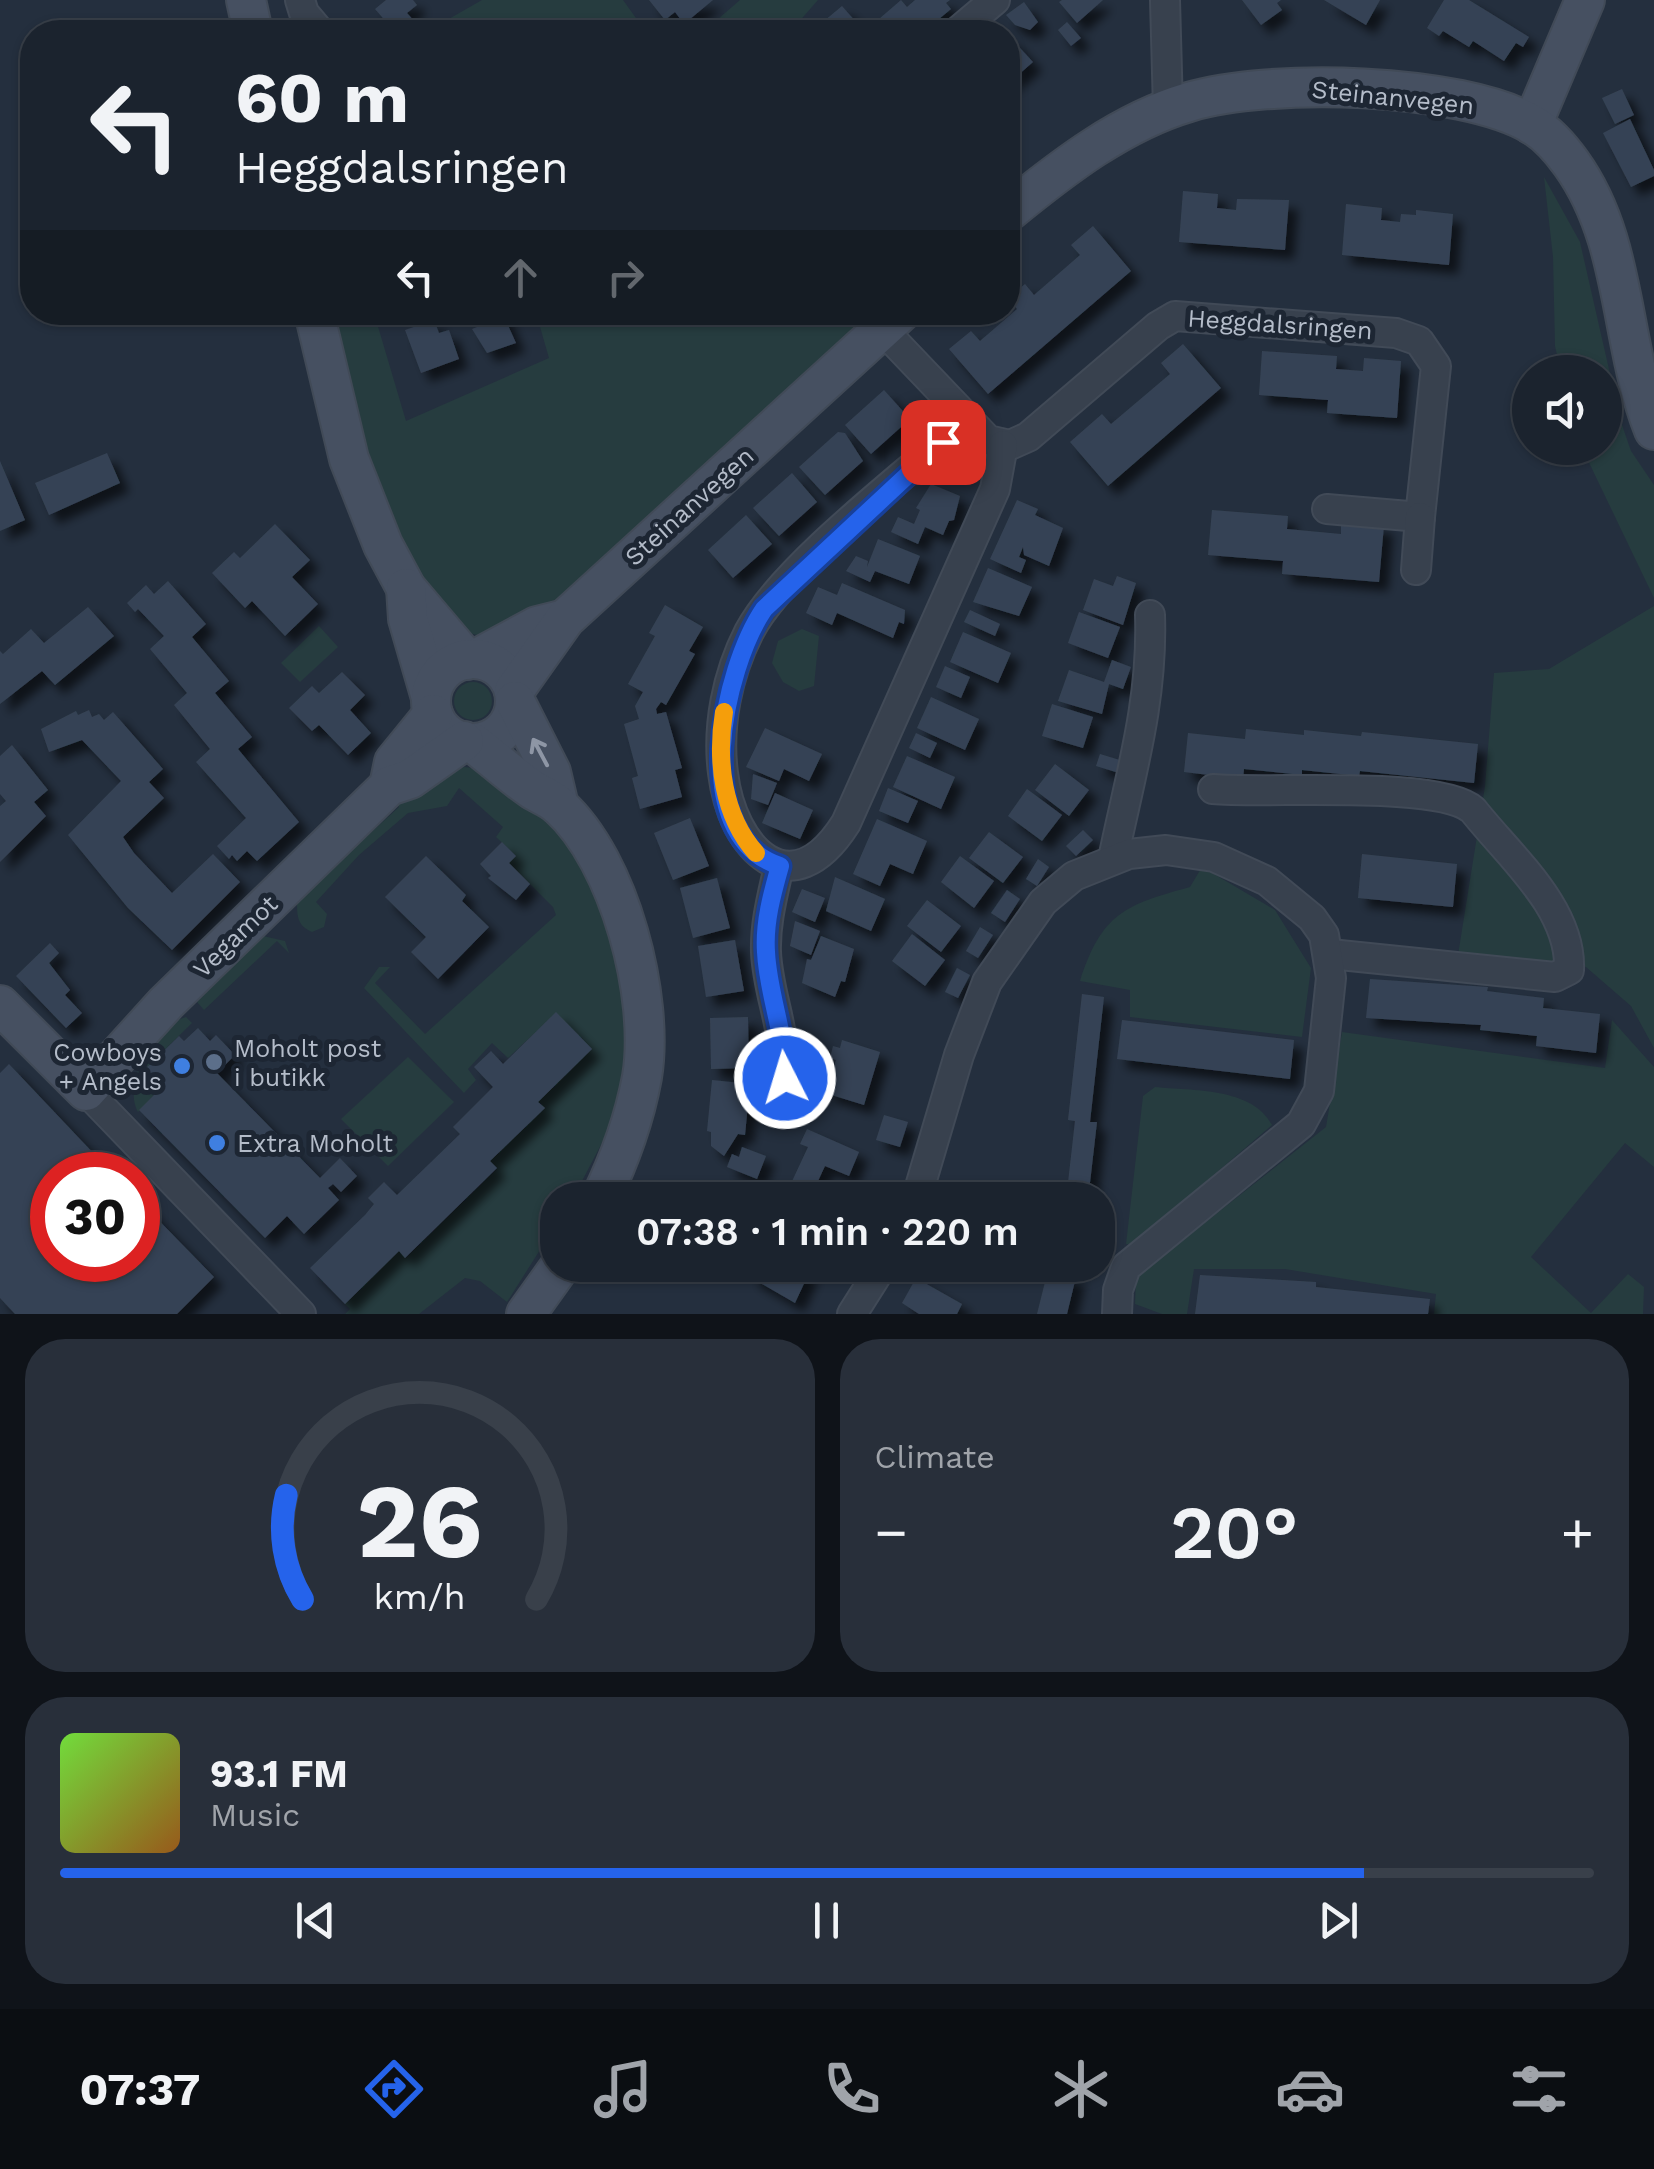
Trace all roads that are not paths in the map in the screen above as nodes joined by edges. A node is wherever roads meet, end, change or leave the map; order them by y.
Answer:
1 (994, 0) edge
2 (1165, 0) edge
3 (1585, 0) edge
4 (971, 20) edge
5 (1168, 109) junction
6 (1532, 125) junction
7 (1020, 203) edge
8 (317, 325) edge
9 (888, 325) edge
10 (895, 325) edge
11 (969, 419) junction
12 (1654, 430) edge
13 (1004, 445) junction
14 (1326, 508) dead end
15 (1420, 517) junction
16 (1416, 570) dead end
17 (406, 588) junction
18 (1150, 615) dead end
19 (565, 619) junction
20 (472, 659) junction
21 (514, 696) junction
22 (432, 706) junction
23 (468, 742) junction
24 (388, 786) junction
25 (1213, 789) dead end
26 (559, 806) junction
27 (1113, 859) junction
28 (780, 866) junction
29 (1330, 954) junction
30 (0, 1004) edge
31 (86, 1090) junction
32 (777, 1098) dead end
33 (607, 1182) edge
34 (921, 1182) edge
35 (549, 1282) edge
36 (872, 1282) edge
37 (301, 1314) edge
38 (526, 1314) edge
39 (852, 1314) edge
40 (1117, 1314) edge

1 - 4 street
2 - 5 street
3 - 6 main road
5 - 6 main road, Steinanvegen
5 - 7 main road, Steinanvegen
6 - 12 main road, Steinanvegen
8 - 17 main road
9 - 19 main road, Steinanvegen
10 - 11 street
11 - 13 street
11 - 28 street
13 - 15 street, Heggdalsringen
13 - 28 street
14 - 15 street
15 - 16 street, Heggdalsringen
17 - 20 main road
17 - 22 main road
18 - 27 street
19 - 20 main road, Steinanvegen
19 - 21 main road, Steinanvegen
20 - 21 main road
20 - 22 main road
21 - 23 main road
26 -> 21 main road
22 - 23 main road
22 - 24 main road, Vegamot
23 - 24 main road, Vegamot
23 - 26 main road
24 - 31 main road, Vegamot
25 - 29 street
26 - 33 main road
27 - 29 street
27 - 34 street
28 - 32 street
29 - 40 street
30 - 31 main road
31 - 37 street
35 - 38 main road
36 - 39 street

